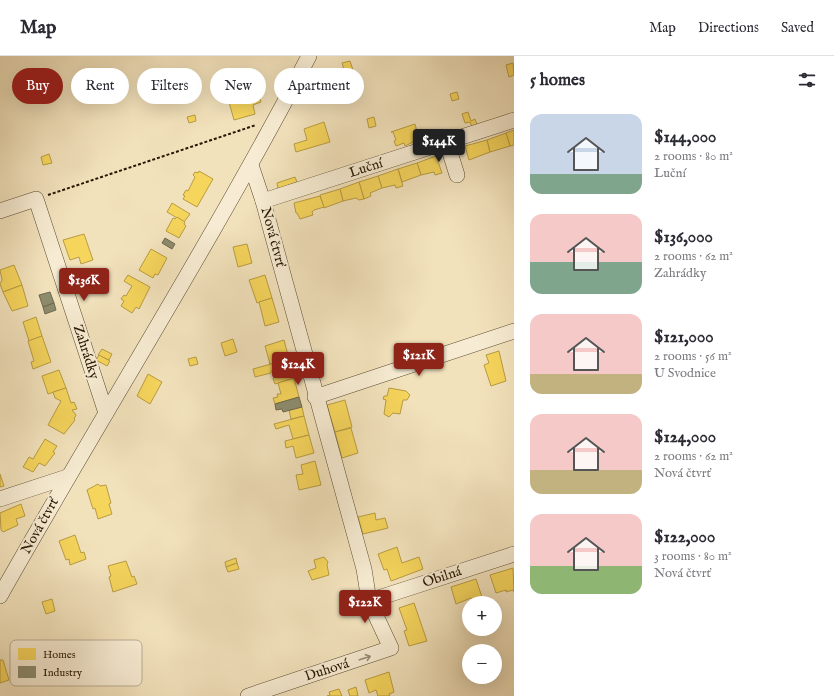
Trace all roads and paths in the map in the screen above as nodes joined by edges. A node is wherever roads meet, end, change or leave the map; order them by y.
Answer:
1 (309, 56) edge
2 (514, 120) edge
3 (275, 121) junction
4 (447, 143) junction
5 (251, 165) junction
6 (457, 175) dead end
7 (36, 199) junction
8 (263, 201) junction
9 (0, 211) edge
10 (514, 331) edge
11 (315, 397) junction
12 (106, 413) junction
13 (67, 476) junction
14 (0, 499) edge
15 (514, 554) edge
16 (0, 596) edge
17 (369, 601) junction
18 (383, 652) joint
19 (248, 696) edge

1 - 3 street
2 - 4 street, Luční
3 - 5 street
3 - 7 path
4 - 6 street
4 - 8 street, Luční
5 - 8 street, Nová čtvrť
5 - 12 street, Nová čtvrť
7 - 9 street
7 - 12 street, Zahrádky
8 - 11 street, Nová čtvrť
10 - 11 street
11 - 17 street, Nová čtvrť
12 - 13 street, Nová čtvrť
13 - 14 street, Nová čtvrť
13 - 16 street, Nová čtvrť
15 - 17 street, Obilná
17 - 18 street, Nová čtvrť
19 -> 18 street, Duhová

